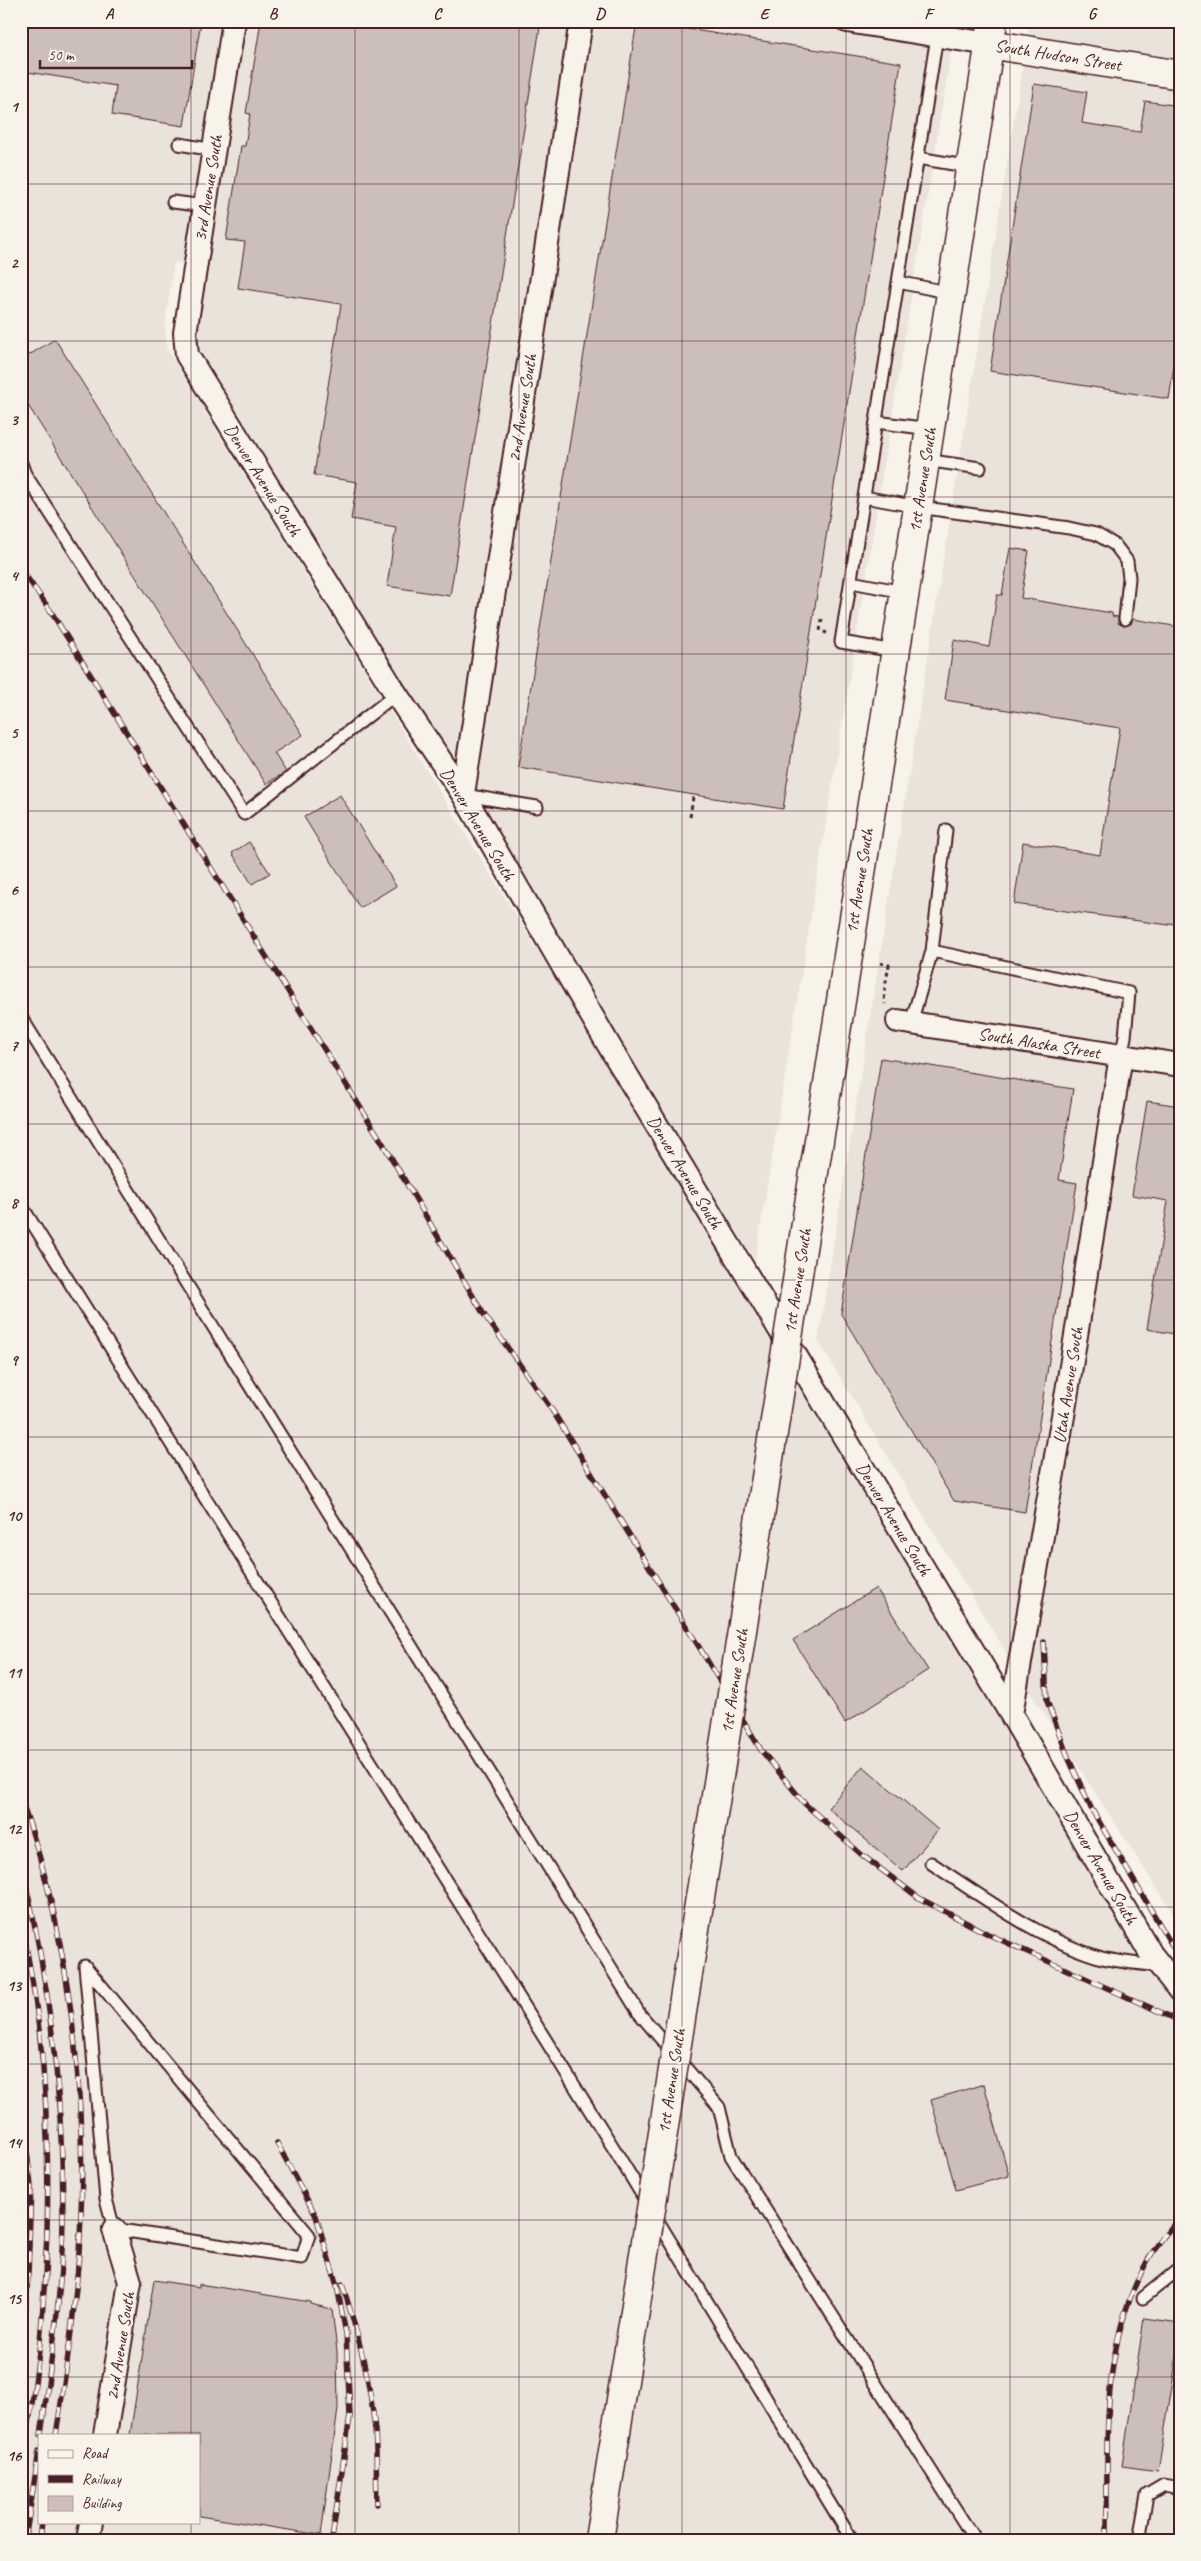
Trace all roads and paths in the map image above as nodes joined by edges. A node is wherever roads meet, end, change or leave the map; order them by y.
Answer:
1 (234, 21) edge
2 (581, 21) edge
3 (847, 21) edge
4 (991, 33) edge
5 (937, 36) junction
6 (1180, 75) edge
7 (179, 144) dead end
8 (214, 150) junction
9 (918, 158) junction
10 (970, 167) junction
11 (173, 202) dead end
12 (205, 206) junction
13 (898, 282) junction
14 (951, 293) junction
15 (186, 355) joint
16 (876, 422) junction
17 (930, 428) junction
18 (925, 460) junction
19 (21, 463) edge
20 (980, 468) dead end
21 (864, 497) junction
22 (918, 507) junction
23 (851, 582) junction
24 (904, 592) junction
25 (822, 619) dead end
26 (1125, 619) dead end
27 (820, 632) dead end
28 (895, 651) junction
29 (396, 694) junction
30 (463, 794) junction
31 (693, 797) dead end
32 (537, 806) dead end
33 (690, 817) dead end
34 (946, 830) dead end
35 (932, 951) junction
36 (880, 963) dead end
37 (21, 1017) edge
38 (904, 1022) junction
39 (1121, 1056) junction
40 (1180, 1065) edge
41 (21, 1205) edge
42 (1011, 1714) junction
43 (931, 1863) dead end
44 (1161, 1967) junction
45 (1180, 1991) edge
46 (114, 2229) junction
47 (1180, 2268) edge
48 (1143, 2298) dead end
49 (105, 2434) edge
50 (1180, 2488) edge
51 (91, 2524) edge
52 (88, 2540) edge
53 (598, 2540) edge
54 (852, 2540) edge
55 (975, 2540) edge
56 (1139, 2540) edge

1 - 8 street, 3rd Avenue South
2 - 30 street, 2nd Avenue South
3 - 5 street, South Hudson Street
4 - 5 street, South Hudson Street
4 - 6 main road, South Hudson Street
4 - 10 main road, 1st Avenue South
5 - 9 lane
7 - 8 lane
8 - 12 street, 3rd Avenue South
9 - 10 lane
9 - 13 lane
10 - 14 main road, 1st Avenue South
11 - 12 lane
12 - 15 street, 3rd Avenue South
13 - 14 lane
13 - 16 lane
14 - 17 main road, 1st Avenue South
15 - 29 street, Denver Avenue South
16 - 17 lane
16 - 21 lane
17 - 18 main road, 1st Avenue South
18 - 20 lane
18 - 22 main road, 1st Avenue South
19 - 29 lane
21 - 22 lane
21 - 23 lane
22 - 24 main road, 1st Avenue South
22 - 26 lane
23 - 24 lane
23 - 28 lane
24 - 28 main road, 1st Avenue South
25 - 27 path
28 - 53 main road, 1st Avenue South, bridge
29 - 30 street, Denver Avenue South
30 - 32 lane
30 - 42 street, Denver Avenue South
31 - 33 path
34 - 35 lane
35 - 38 lane
35 - 39 lane
36 - 38 path
37 - 55 lane
38 - 39 street, South Alaska Street
39 - 40 street, South Alaska Street
39 - 42 street, Utah Avenue South
41 - 54 lane
42 - 44 street, Denver Avenue South
43 - 44 lane
44 - 45 street, Denver Avenue South
46 - 46 lane
46 - 49 street, 2nd Avenue South
47 - 48 lane
50 - 56 lane
51 - 52 street

